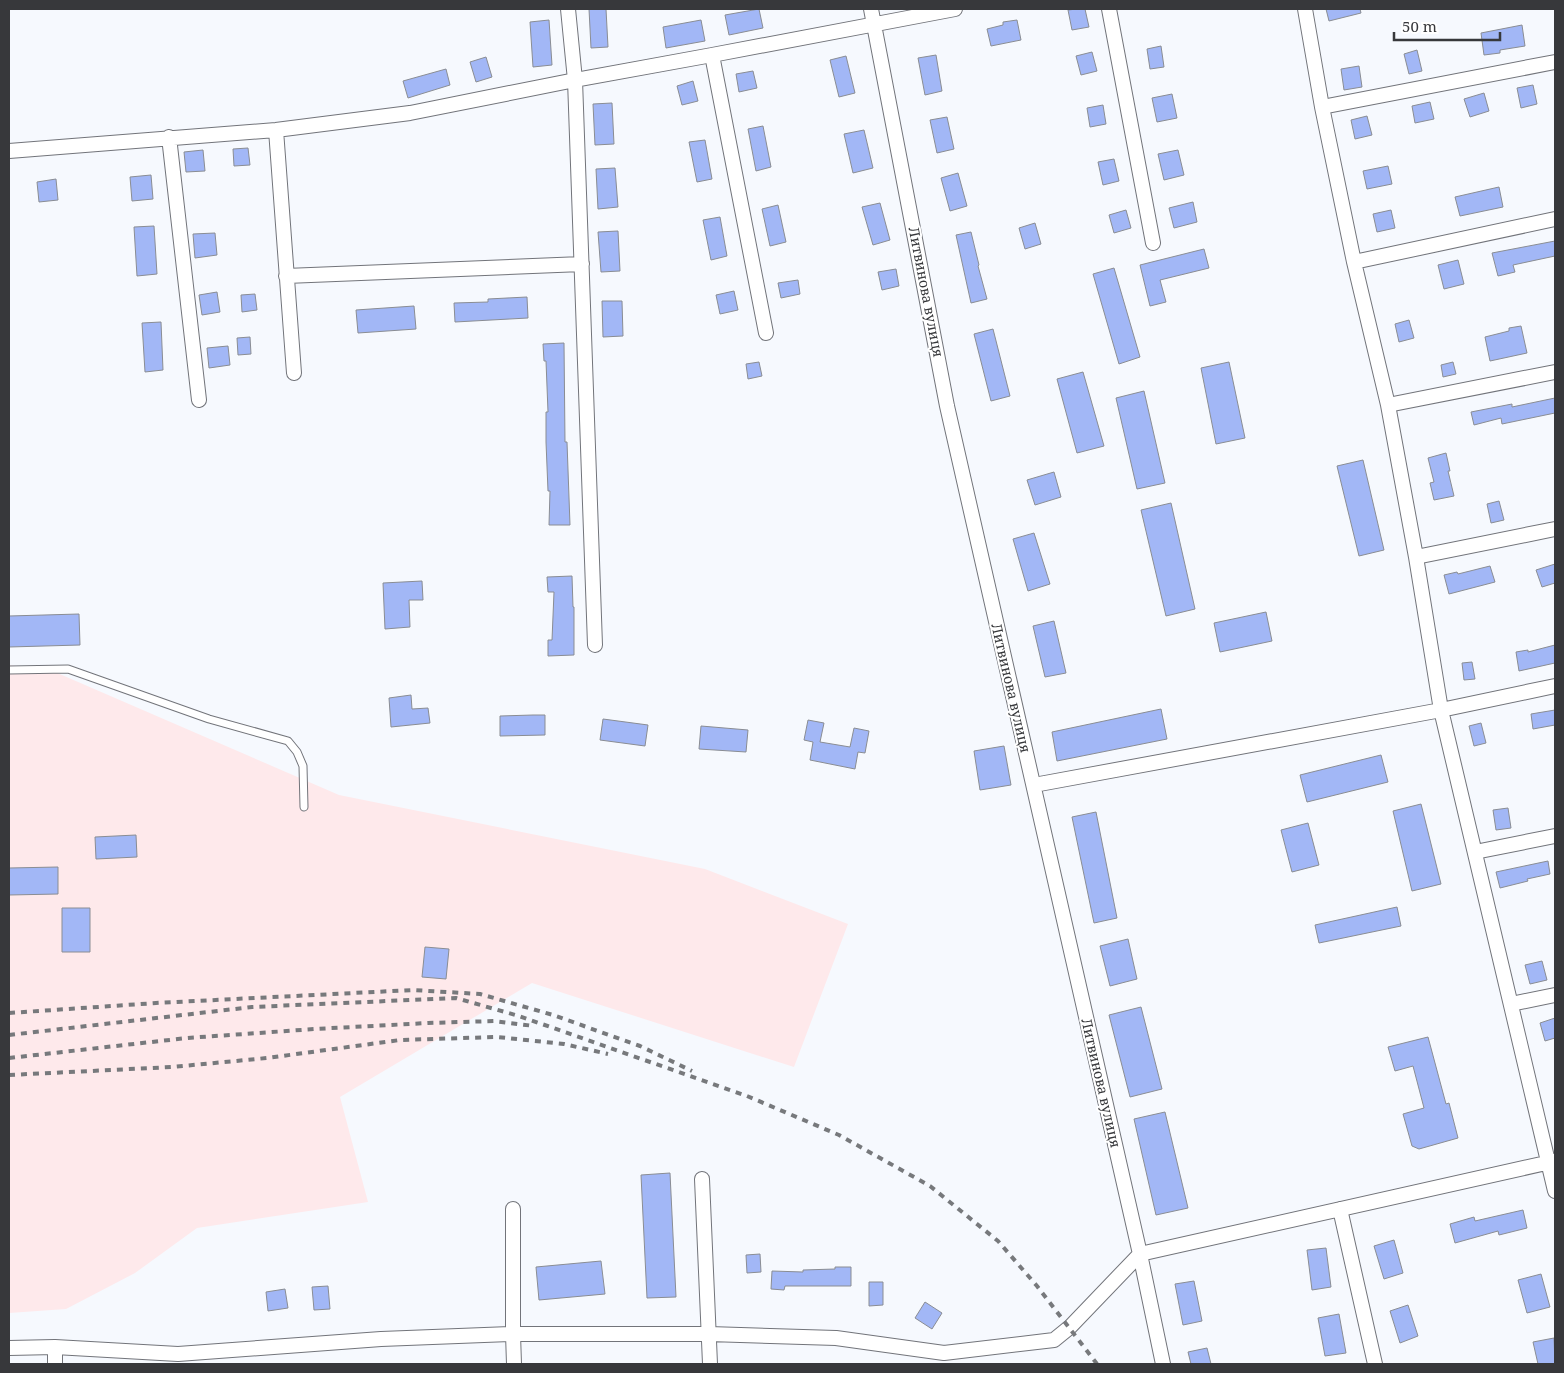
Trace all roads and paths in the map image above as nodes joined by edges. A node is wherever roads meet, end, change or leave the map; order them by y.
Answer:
1 (568, 9) edge
2 (871, 9) edge
3 (955, 9) edge
4 (1108, 9) edge
5 (1305, 9) edge
6 (875, 24) junction
7 (712, 56) junction
8 (1555, 62) edge
9 (575, 80) junction
10 (1322, 107) junction
11 (276, 130) junction
12 (169, 137) junction
13 (9, 151) edge
14 (1555, 219) edge
15 (1153, 243) dead end
16 (1354, 262) junction
17 (582, 264) junction
18 (286, 276) junction
19 (766, 333) dead end
20 (1555, 372) edge
21 (294, 373) dead end
22 (199, 400) dead end
23 (1388, 405) junction
24 (1555, 529) edge
25 (1416, 557) junction
26 (595, 646) dead end
27 (9, 670) edge
28 (1555, 686) edge
29 (1442, 710) junction
30 (1034, 785) junction
31 (304, 806) dead end
32 (1555, 836) edge
33 (1475, 852) junction
34 (1555, 995) edge
35 (1512, 1004) junction
36 (1552, 1162) edge
37 (702, 1179) dead end
38 (1555, 1191) edge
39 (513, 1209) dead end
40 (1340, 1209) junction
41 (1140, 1254) junction
42 (513, 1334) junction
43 (709, 1334) junction
44 (55, 1347) junction
45 (9, 1348) edge
46 (178, 1359) edge
47 (944, 1359) edge
48 (55, 1364) edge
49 (514, 1364) edge
50 (710, 1364) edge
51 (1163, 1364) edge
52 (1374, 1364) edge

1 - 9 street
2 - 6 street, Литвинова вулиця
3 - 6 street
4 - 15 street
5 - 10 street
6 - 7 street
6 - 30 street, Литвинова вулиця
7 - 9 street
7 - 19 street
8 - 10 street
9 - 11 street
9 - 17 street
10 - 16 street
11 - 12 street
11 - 18 street
12 - 13 street
12 - 22 street
14 - 16 street
16 - 23 street
17 - 18 street
17 - 26 street
18 - 21 street
20 - 23 street
23 - 25 street
24 - 25 street
25 - 29 street
27 - 31 lane
28 - 29 street
29 - 30 street
29 - 33 street
30 - 41 street, Литвинова вулиця
32 - 33 street
33 - 35 street
34 - 35 street
35 - 36 street
36 - 38 street
36 - 40 street
37 - 43 street
39 - 42 street
40 - 41 street
40 - 52 street
41 - 47 street
41 - 51 street, Литвинова вулиця
42 - 43 street
42 - 46 street
42 - 49 street
43 - 47 street
43 - 50 street
44 - 45 street
44 - 46 street
44 - 48 street

